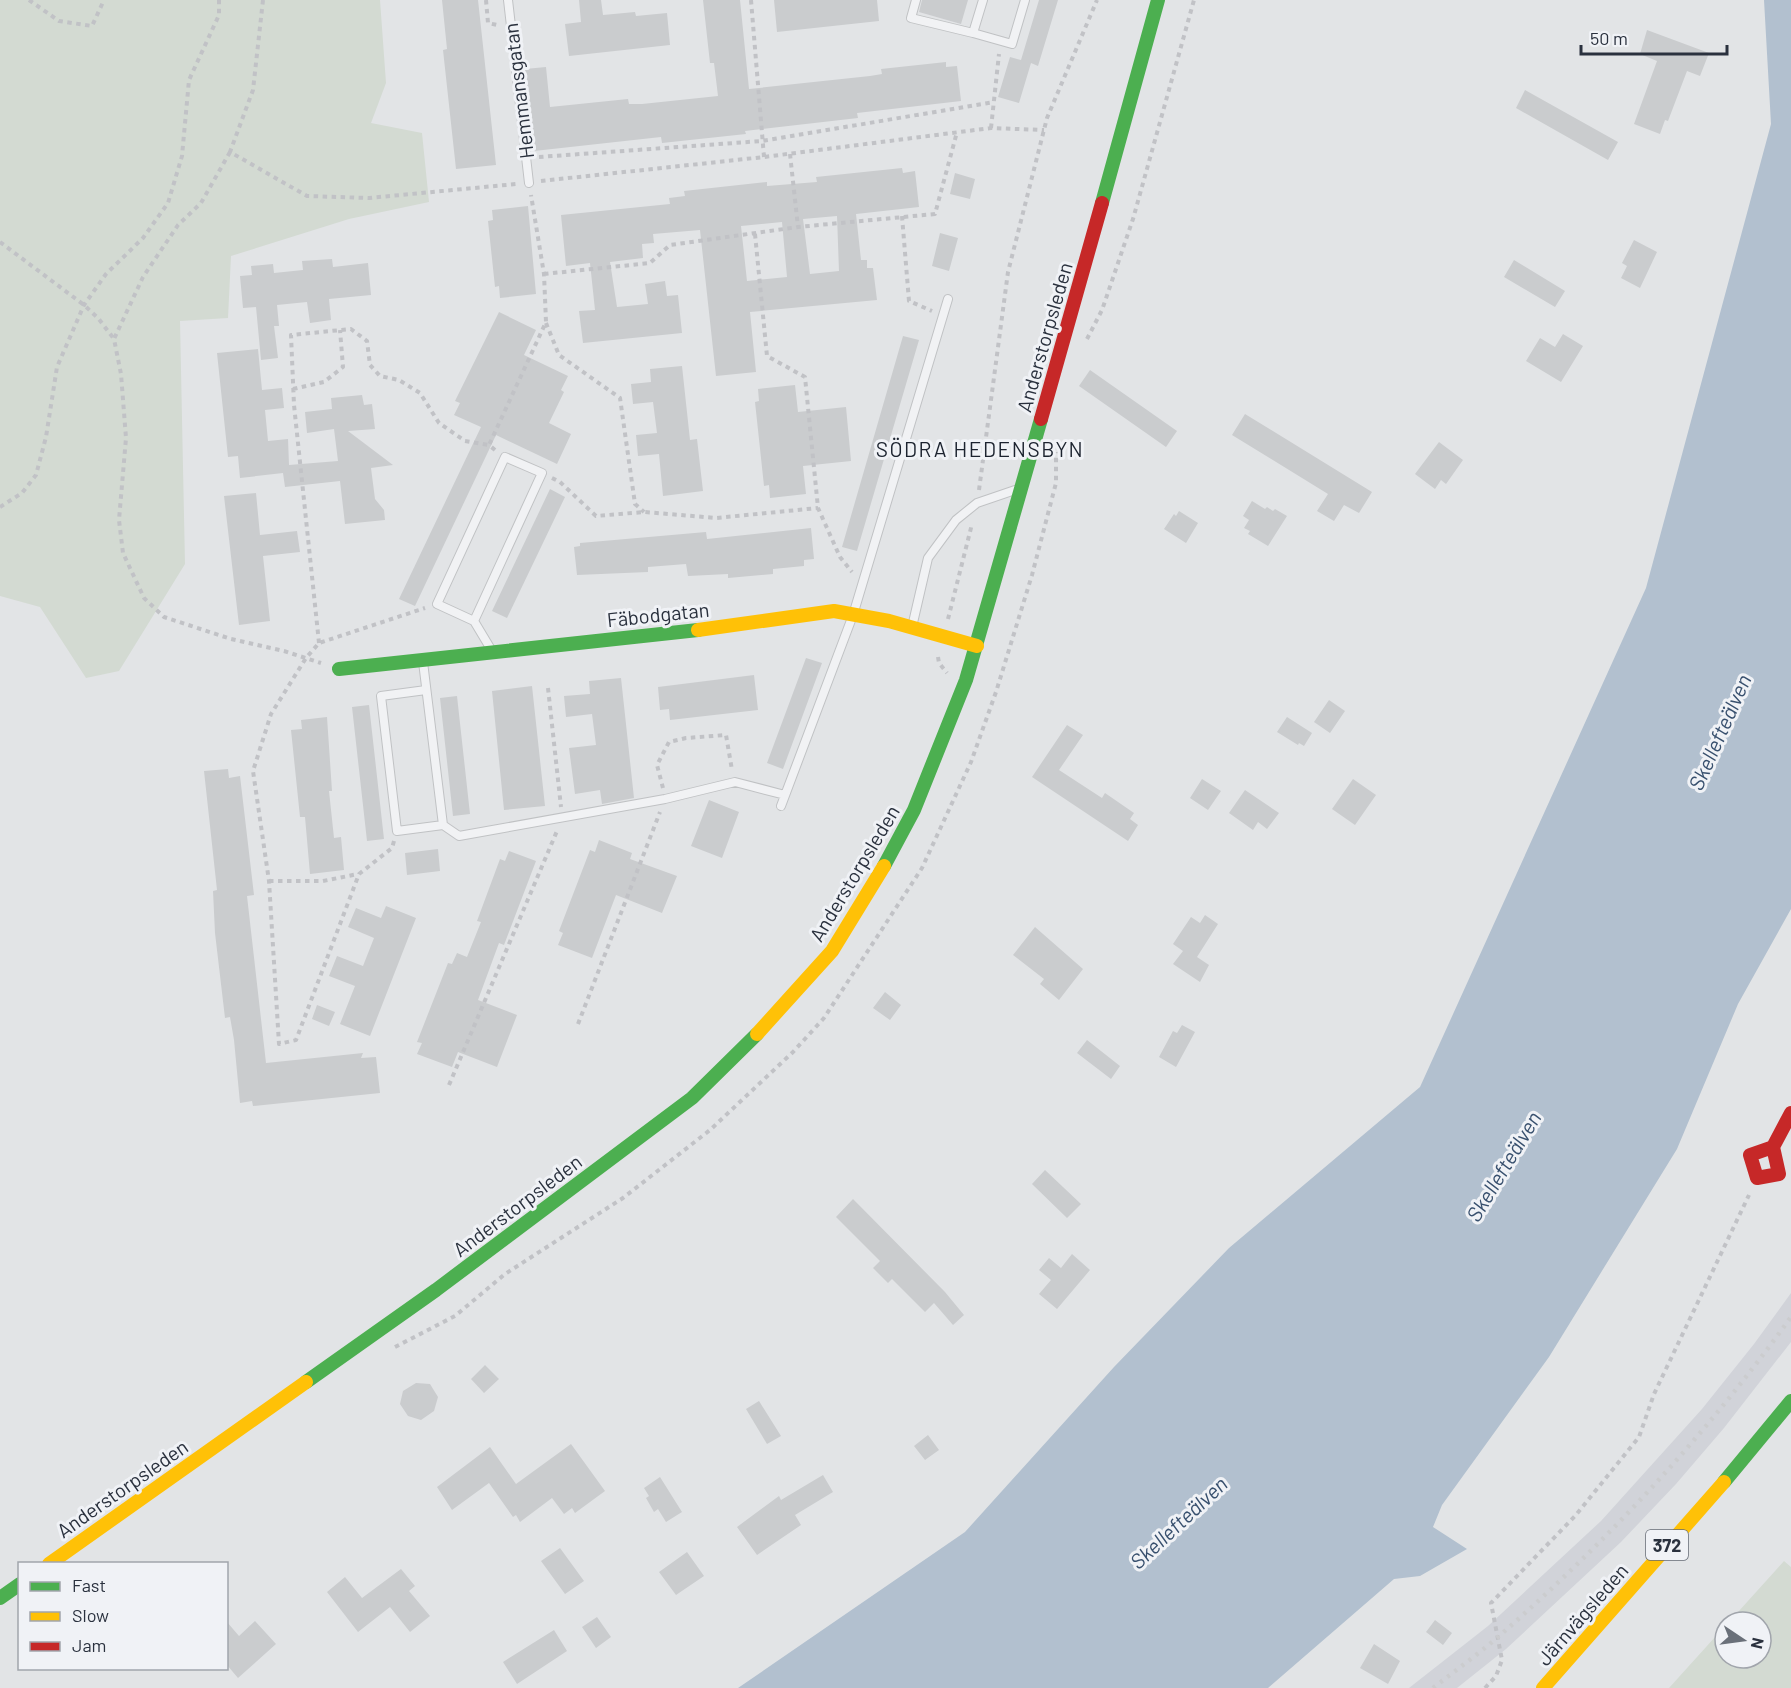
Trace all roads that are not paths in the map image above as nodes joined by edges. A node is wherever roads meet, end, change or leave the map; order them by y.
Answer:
1 (508, 0) edge
2 (915, 0) edge
3 (983, 0) edge
4 (1025, 0) edge
5 (1158, 0) edge
6 (973, 33) junction
7 (529, 183) road end
8 (948, 299) dead end
9 (1022, 488) junction
10 (854, 615) junction
11 (474, 621) junction
12 (912, 627) junction
13 (977, 646) junction
14 (492, 651) junction
15 (423, 659) junction
16 (339, 669) road end
17 (426, 690) junction
18 (785, 795) junction
19 (781, 806) dead end
20 (443, 825) junction
21 (1791, 1113) edge
22 (1773, 1148) junction
23 (1791, 1401) edge
24 (50, 1562) edge
25 (18, 1585) edge
26 (0, 1598) edge
27 (1543, 1688) edge

1 - 7 lane, Hemmansgatan
2 - 6 lane
3 - 6 lane
4 - 6 lane
5 - 9 main road, Anderstorpsleden
8 - 10 lane
9 - 12 lane
9 - 13 main road, Anderstorpsleden
10 - 12 main road, Fäbodgatan
10 - 14 main road, Fäbodgatan
10 - 18 lane
11 - 11 lane
11 - 14 lane
12 - 13 main road, Fäbodgatan
13 - 24 main road, Anderstorpsleden
14 - 15 main road, Fäbodgatan
15 - 16 main road, Fäbodgatan
15 - 17 lane
17 - 20 lane
17 - 20 lane
18 - 19 lane
18 - 20 lane
21 - 22 main road
22 - 22 main road
23 - 27 main road, Järnvägsleden / 372
25 - 26 main road

